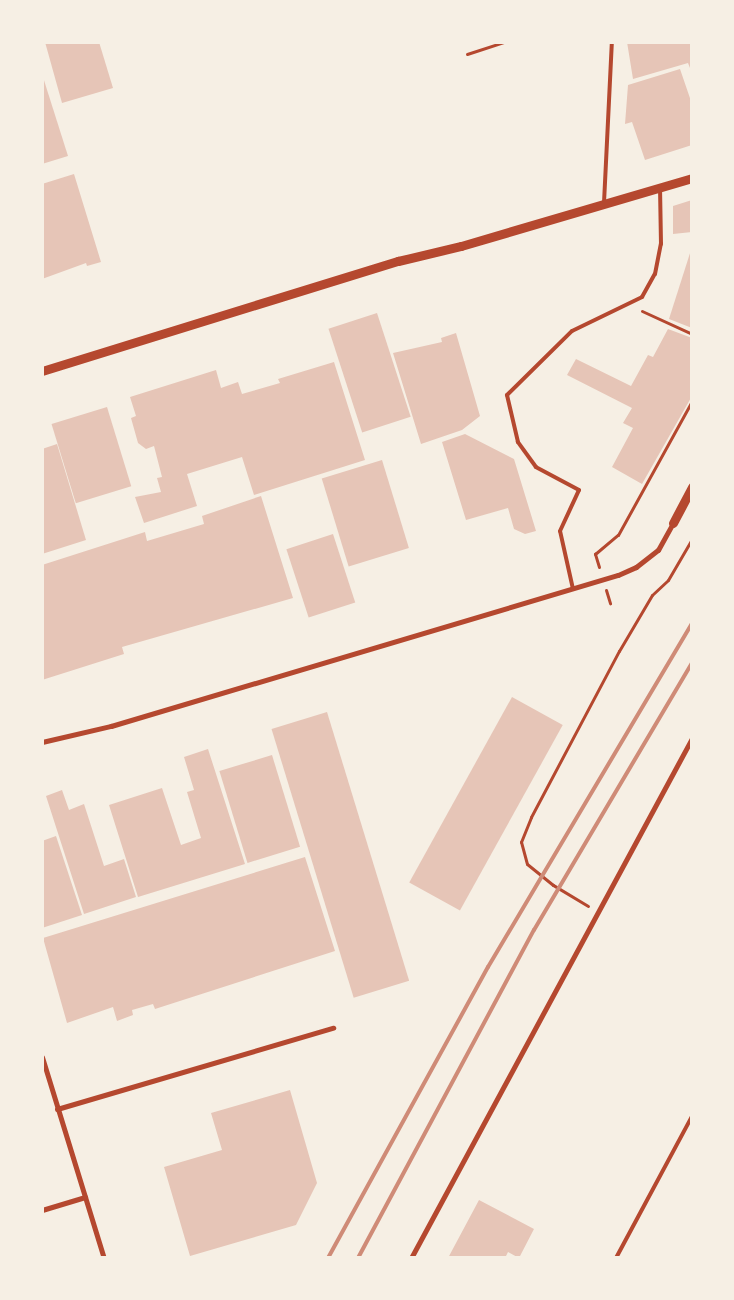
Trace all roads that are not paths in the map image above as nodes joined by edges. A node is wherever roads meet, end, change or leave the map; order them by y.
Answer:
1 (612, 42) edge
2 (692, 178) edge
3 (659, 186) junction
4 (604, 203) junction
5 (42, 371) edge
6 (692, 488) edge
7 (672, 523) joint
8 (573, 589) junction
9 (692, 738) edge
10 (42, 742) edge
11 (333, 1028) dead end
12 (42, 1057) edge
13 (58, 1109) junction
14 (692, 1116) edge
15 (85, 1196) junction
16 (42, 1210) edge
17 (104, 1258) edge
18 (411, 1258) edge
19 (616, 1258) edge

1 - 4 lane
2 - 3 street
3 - 4 street
3 - 8 lane
4 - 5 street
6 - 7 street
7 - 8 street
8 - 10 street
9 - 18 street
11 - 13 street
12 - 13 street
13 - 15 street
14 - 19 lane
15 - 16 street
15 - 17 street

